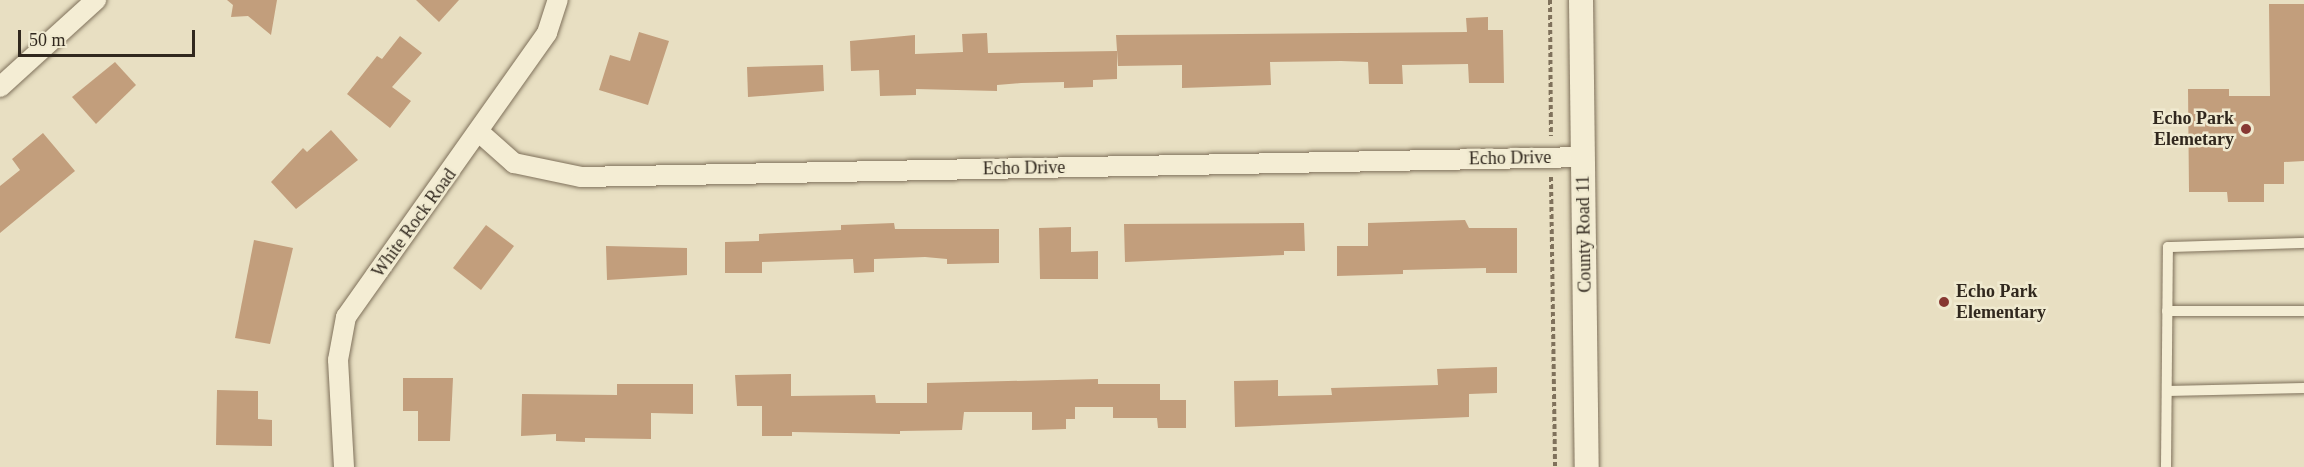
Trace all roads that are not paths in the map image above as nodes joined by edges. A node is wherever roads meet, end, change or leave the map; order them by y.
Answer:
1 (96, 0) edge
2 (558, 0) edge
3 (1581, 0) edge
4 (0, 87) edge
5 (479, 132) junction
6 (1583, 157) junction
7 (2304, 243) edge
8 (2167, 311) junction
9 (2304, 311) edge
10 (2304, 388) edge
11 (2167, 391) junction
12 (344, 467) edge
13 (1587, 467) edge
14 (2166, 467) edge

1 - 4 street
2 - 5 street, White Rock Road
3 - 6 street, County Road 11
5 - 6 street, Echo Drive
5 - 12 street, White Rock Road
6 - 13 street, County Road 11
7 - 8 lane
8 - 9 lane
8 - 11 lane
10 - 11 lane
11 - 14 lane

